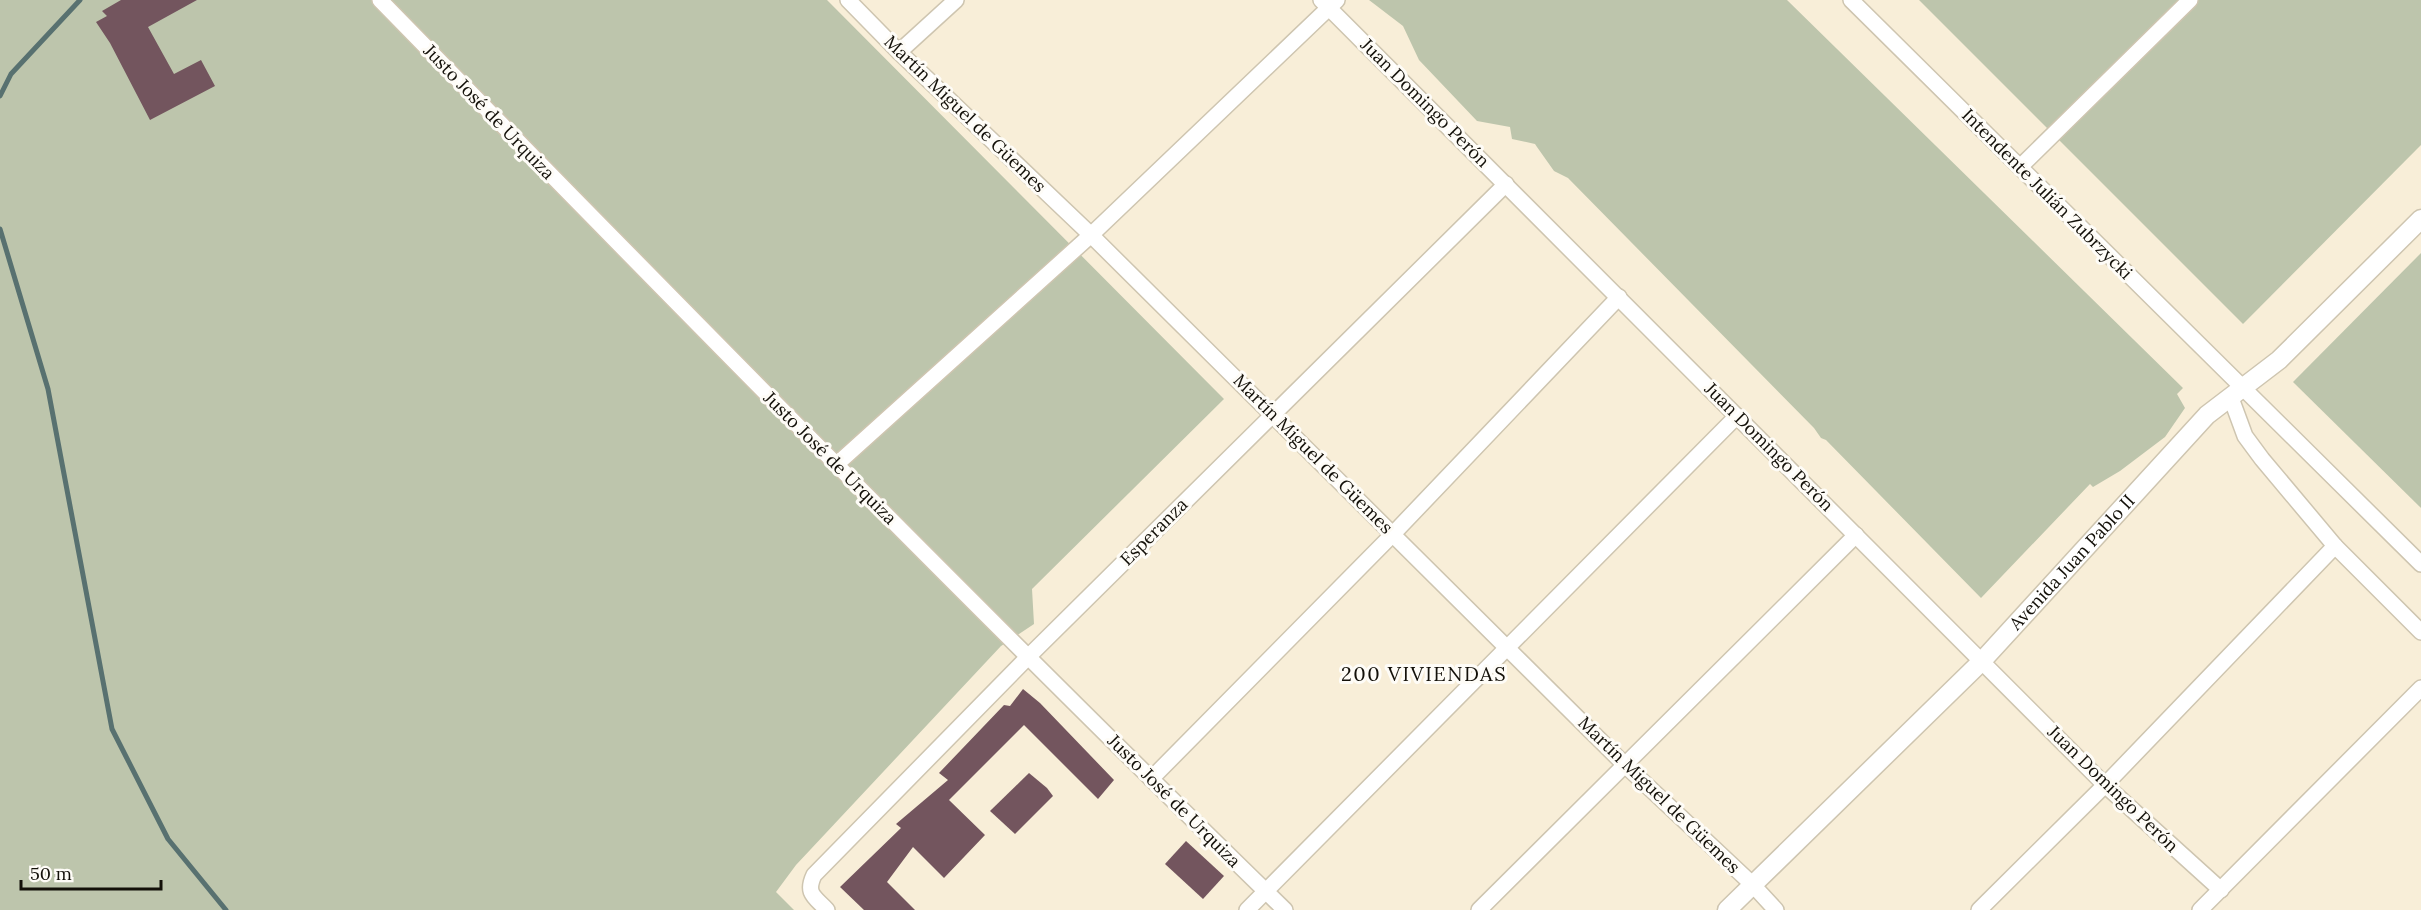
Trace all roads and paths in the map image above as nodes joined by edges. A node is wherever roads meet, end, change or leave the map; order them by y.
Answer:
1 (380, 0) edge
2 (848, 0) edge
3 (956, 0) edge
4 (1851, 0) edge
5 (2190, 0) edge
6 (1329, 3) edge
7 (899, 52) junction
8 (2020, 167) junction
9 (1506, 184) junction
10 (2421, 219) edge
11 (1091, 235) junction
12 (1619, 297) junction
13 (2237, 393) junction
14 (1273, 415) junction
15 (1737, 416) junction
16 (837, 464) junction
17 (1393, 534) junction
18 (1857, 535) junction
19 (2336, 546) junction
20 (2421, 564) edge
21 (2421, 632) edge
22 (1508, 648) junction
23 (1029, 656) junction
24 (1982, 661) junction
25 (2421, 688) edge
26 (1625, 765) junction
27 (1151, 779) junction
28 (2105, 785) junction
29 (1752, 885) junction
30 (2220, 890) junction
31 (1266, 891) junction
32 (827, 910) edge
33 (1247, 910) edge
34 (1285, 910) edge
35 (1479, 910) edge
36 (1727, 910) edge
37 (1776, 910) edge
38 (1979, 910) edge
39 (2200, 910) edge

1 - 16 street, Justo José de Urquiza
2 - 7 street, Martín Miguel de Güemes
3 - 7 street
4 - 8 street, Intendente Julián Zubrzycki
5 - 8 street
6 - 9 street, Juan Domingo Perón
6 - 11 street
7 - 11 street, Martín Miguel de Güemes
8 - 13 street, Intendente Julián Zubrzycki
9 - 12 street, Juan Domingo Perón
9 - 14 street, Esperanza
10 - 13 street, Avenida Juan Pablo II
11 - 14 street, Martín Miguel de Güemes
11 - 16 street
12 - 15 street, Juan Domingo Perón
12 - 17 street
13 - 19 street
13 - 20 street, Intendente Julián Zubrzycki
13 - 24 street, Avenida Juan Pablo II
14 - 17 street, Martín Miguel de Güemes
14 - 23 street, Esperanza
15 - 18 street, Juan Domingo Perón
15 - 22 street
16 - 23 street, Justo José de Urquiza
17 - 22 street, Martín Miguel de Güemes
17 - 27 street
18 - 24 street, Juan Domingo Perón
18 - 26 street
19 - 21 street
19 - 28 street
22 - 26 street, Martín Miguel de Güemes
22 - 31 street
23 - 27 street, Justo José de Urquiza
23 - 32 street, Esperanza
24 - 28 street, Juan Domingo Perón
24 - 29 street, Avenida Juan Pablo II
25 - 30 street
26 - 29 street, Martín Miguel de Güemes
26 - 35 street
27 - 31 street, Justo José de Urquiza
28 - 30 street, Juan Domingo Perón
28 - 38 street
29 - 36 street, Avenida Juan Pablo II
29 - 37 street, Martín Miguel de Güemes
30 - 39 street
31 - 33 street
31 - 34 street, Justo José de Urquiza

